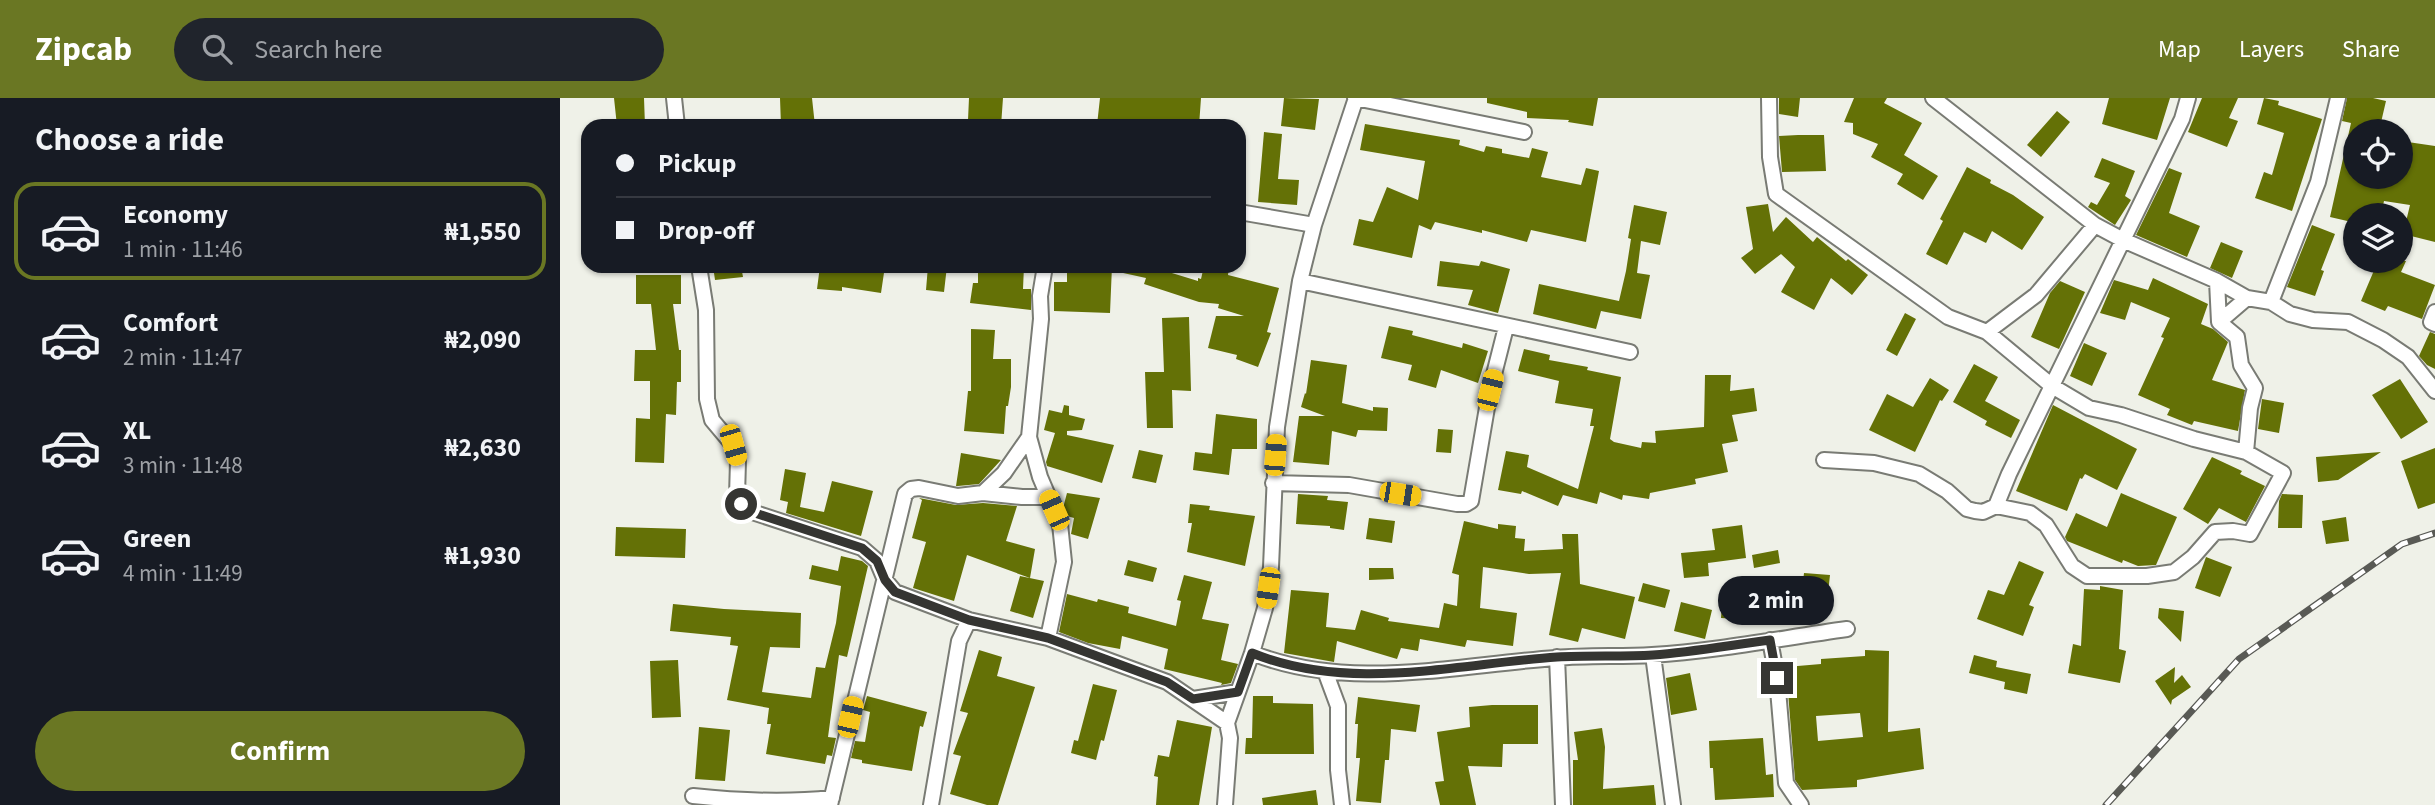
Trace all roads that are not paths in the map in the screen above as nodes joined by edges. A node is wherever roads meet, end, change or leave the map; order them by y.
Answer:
1 (674, 98) edge
2 (1355, 98) edge
3 (1769, 98) edge
4 (1933, 98) edge
5 (2188, 98) edge
6 (2338, 98) edge
7 (676, 119) edge
8 (1524, 132) dead end
9 (1246, 213) edge
10 (1314, 225) junction
11 (2095, 225) junction
12 (2123, 240) junction
13 (700, 273) edge
14 (1044, 273) edge
15 (1300, 281) junction
16 (2217, 281) junction
17 (2247, 298) junction
18 (2271, 302) junction
19 (2435, 312) edge
20 (2219, 322) junction
21 (2435, 324) edge
22 (1506, 327) junction
23 (1987, 331) junction
24 (1630, 352) dead end
25 (2052, 386) junction
26 (2435, 391) edge
27 (1029, 437) junction
28 (2246, 452) junction
29 (1824, 460) dead end
30 (1273, 483) junction
31 (983, 493) junction
32 (1048, 497) junction
33 (1997, 506) junction
34 (885, 580) junction
35 (969, 620) junction
36 (1847, 629) dead end
37 (1048, 638) junction
38 (1770, 640) junction
39 (1252, 653) junction
40 (1653, 655) junction
41 (1557, 657) junction
42 (1325, 671) junction
43 (1238, 692) junction
44 (1193, 699) junction
45 (1227, 723) junction
46 (693, 796) dead end
47 (831, 802) edge
48 (931, 805) edge
49 (1226, 805) edge
50 (1342, 805) edge
51 (1563, 805) edge
52 (1673, 805) edge
53 (1801, 805) edge

1 - 7 street
2 - 8 street
2 - 10 street
3 - 23 street
4 - 11 street
5 - 12 street
6 - 18 street
9 - 10 street
10 - 15 street
11 - 12 street
11 - 23 street
12 - 16 street
12 - 25 street
13 - 34 street
14 - 27 street
15 - 22 street
15 - 30 street
16 - 17 street
16 - 20 street
17 - 18 street
17 - 20 street
18 - 26 street
19 - 21 street
20 - 28 street
22 - 24 street
22 - 30 street
23 - 25 street
25 - 28 street
25 - 33 street
27 - 31 street
27 - 32 street
28 - 33 street
29 - 33 street
30 - 39 street
31 - 32 street
31 - 34 street
32 - 37 street
34 - 35 street
34 - 47 street
35 - 37 street
35 - 48 street
36 - 38 street
37 - 44 street
38 - 40 street
38 - 53 street
39 - 42 street
39 - 43 street
40 - 41 street
40 - 52 street
41 - 42 street
41 - 51 street
42 - 50 street
43 - 44 street
43 - 45 street
44 - 45 street
45 - 49 street
46 - 47 street

